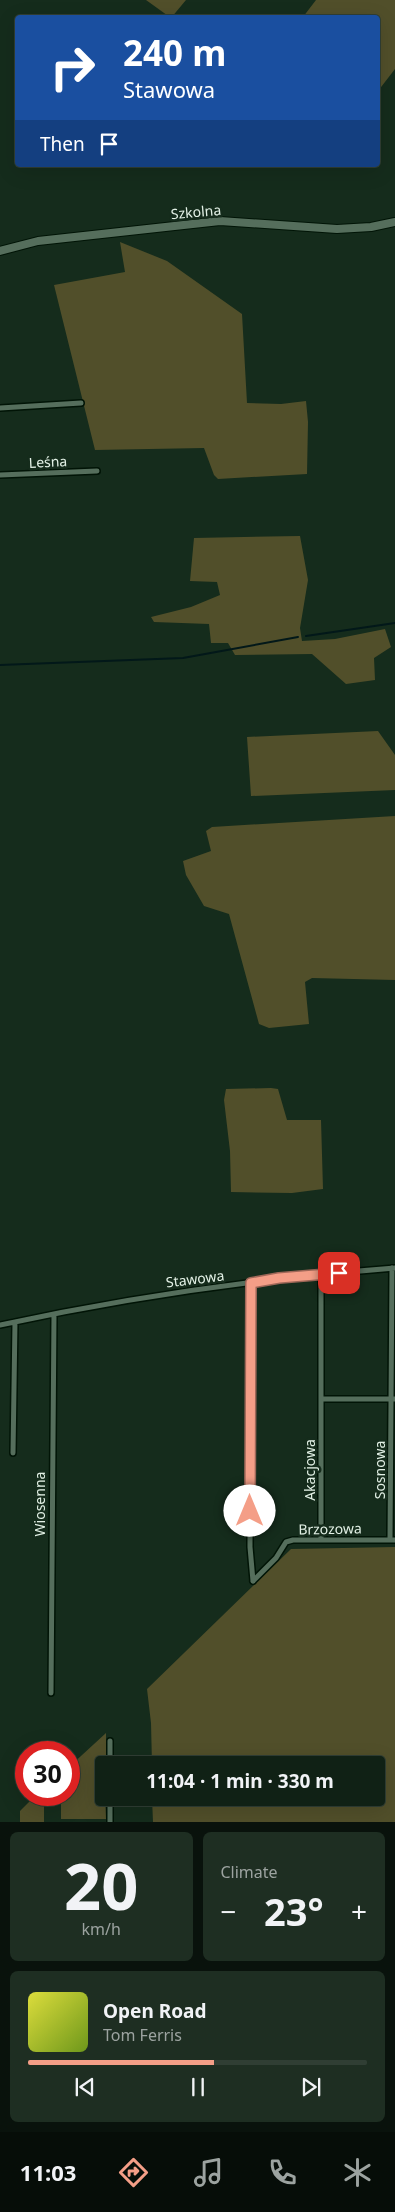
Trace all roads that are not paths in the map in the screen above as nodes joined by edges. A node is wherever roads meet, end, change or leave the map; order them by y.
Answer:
1 (395, 222) edge
2 (0, 251) edge
3 (81, 403) dead end
4 (0, 408) edge
5 (97, 471) dead end
6 (0, 475) edge
7 (393, 1268) edge
8 (321, 1274) junction
9 (251, 1283) junction
10 (54, 1315) junction
11 (15, 1322) junction
12 (0, 1325) edge
13 (321, 1399) junction
14 (393, 1399) edge
15 (13, 1453) dead end
16 (321, 1540) junction
17 (393, 1540) edge
18 (51, 1693) dead end
19 (110, 1741) dead end
20 (110, 1756) edge
21 (110, 1806) edge
22 (110, 1822) edge

1 - 2 street, Szkolna
3 - 4 street
5 - 6 street, Leśna
7 - 8 street, Stawowa
7 - 14 street, Sosnowa
8 - 9 street, Stawowa
8 - 13 street, Akacjowa
9 - 10 street, Stawowa
9 - 16 street, Brzozowa
10 - 11 street, Stawowa
10 - 18 street, Wiosenna
11 - 12 street, Stawowa
11 - 15 street
13 - 14 street
13 - 16 street, Akacjowa
14 - 17 street, Sosnowa
16 - 17 street, Brzozowa
19 - 20 street
21 - 22 street

